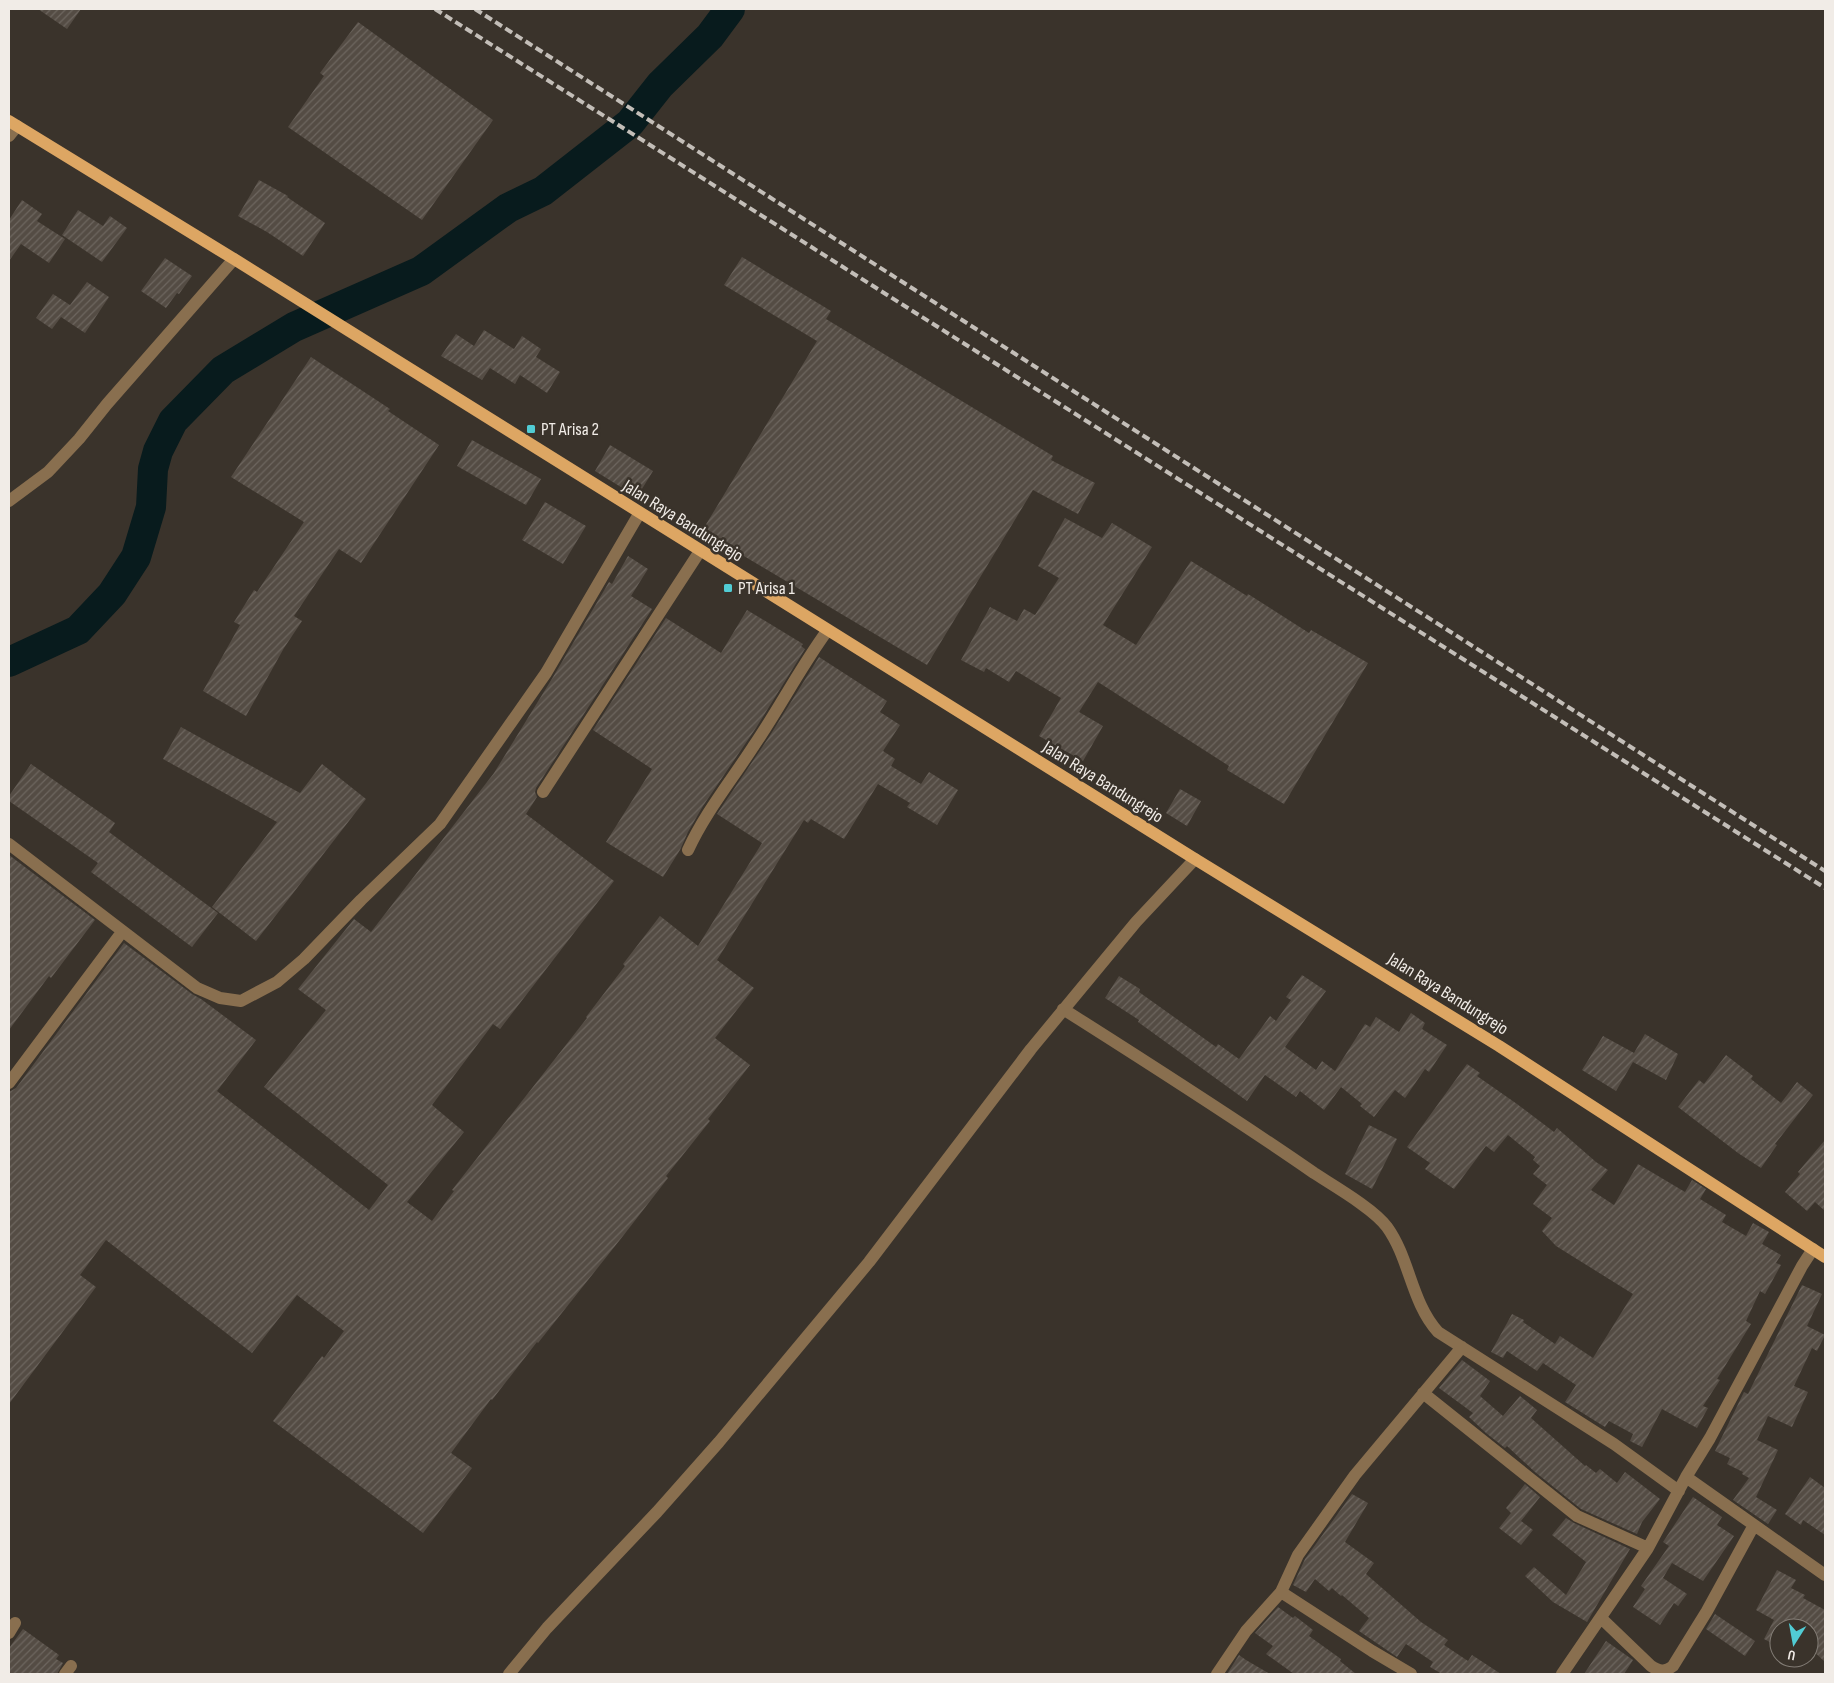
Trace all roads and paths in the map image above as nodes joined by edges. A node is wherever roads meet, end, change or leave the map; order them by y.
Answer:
1 (12, 128) edge
2 (234, 260) junction
3 (9, 501) edge
4 (639, 514) junction
5 (700, 551) junction
6 (827, 631) junction
7 (544, 792) dead end
8 (9, 844) edge
9 (688, 850) dead end
10 (1195, 860) junction
11 (122, 932) junction
12 (1063, 1009) junction
13 (9, 1083) edge
14 (1813, 1249) junction
15 (1825, 1257) edge
16 (1462, 1347) junction
17 (1423, 1393) junction
18 (1686, 1477) junction
19 (1679, 1491) junction
20 (1754, 1525) junction
21 (1648, 1548) junction
22 (1825, 1575) edge
23 (1281, 1592) junction
24 (1601, 1618) junction
25 (509, 1674) edge
26 (1217, 1674) edge
27 (1411, 1674) edge
28 (1562, 1674) edge

1 - 2 main road, Jalan Raya Bandungrejo
2 - 3 street
2 - 4 main road, Jalan Raya Bandungrejo
4 - 5 main road, Jalan Raya Bandungrejo
4 - 11 street
5 - 6 main road, Jalan Raya Bandungrejo
5 - 7 street
6 - 9 street
6 - 10 main road, Jalan Raya Bandungrejo
8 - 11 street
10 - 12 street
10 - 14 main road, Jalan Raya Bandungrejo
11 - 13 street
12 - 16 street
12 - 25 street
14 - 15 main road, Jalan Raya Bandungrejo
14 - 18 street
16 - 17 street
16 - 19 street
17 - 21 street
17 - 23 street
18 - 19 street
18 - 20 street
19 - 21 street
20 - 22 street
20 - 24 street
21 - 24 street
23 - 26 street
23 - 27 street
24 - 28 street

